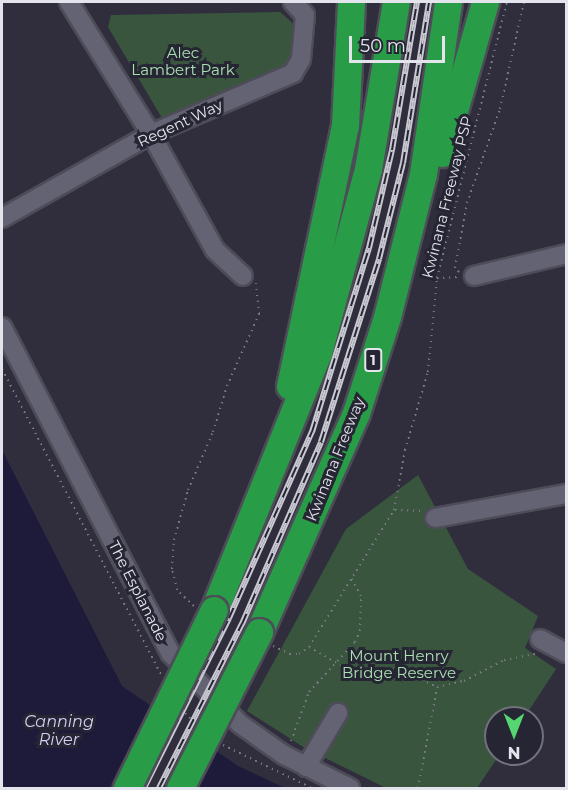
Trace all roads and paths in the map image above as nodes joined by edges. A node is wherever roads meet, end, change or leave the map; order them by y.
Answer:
1 (73, 2) edge
2 (293, 2) edge
3 (351, 2) edge
4 (396, 2) edge
5 (448, 2) edge
6 (485, 2) edge
7 (507, 2) edge
8 (524, 2) edge
9 (151, 134) junction
10 (2, 218) edge
11 (567, 254) edge
12 (243, 276) joint
13 (474, 276) junction
14 (437, 278) junction
15 (2, 327) edge
16 (272, 470) junction
17 (567, 494) edge
18 (394, 510) junction
19 (435, 518) joint
20 (351, 578) junction
21 (208, 610) junction
22 (263, 632) junction
23 (540, 639) joint
24 (309, 647) junction
25 (567, 654) edge
26 (334, 663) junction
27 (437, 687) junction
28 (303, 706) dead end
29 (338, 713) dead end
30 (306, 767) junction
31 (274, 772) dead end
32 (126, 789) edge
33 (180, 789) edge
34 (312, 789) edge
35 (350, 789) edge
36 (418, 789) edge

1 - 9 street
2 - 9 street, Regent Way
3 - 16 highway
4 - 16 highway
5 - 22 highway, Kwinana Freeway / 1
6 - 22 highway
7 - 14 path, Kwinana Freeway PSP
8 - 13 path
9 - 10 street, Regent Way
9 - 12 street
11 - 13 street
12 - 21 path
13 - 14 path
14 - 18 path, Kwinana Freeway PSP
15 - 30 street, The Esplanade
16 - 21 highway
17 - 19 street
18 - 19 path
18 - 20 path, Kwinana Freeway PSP
20 - 24 path, Kwinana Freeway PSP
20 - 26 path
21 - 32 highway, bridge
22 - 24 path
22 - 33 highway, Kwinana Freeway / 1, bridge
23 - 25 street
23 - 27 path
24 - 26 path
26 - 27 path
26 - 28 path
27 - 36 path
29 - 30 street
30 - 35 street, The Esplanade
31 - 34 path

